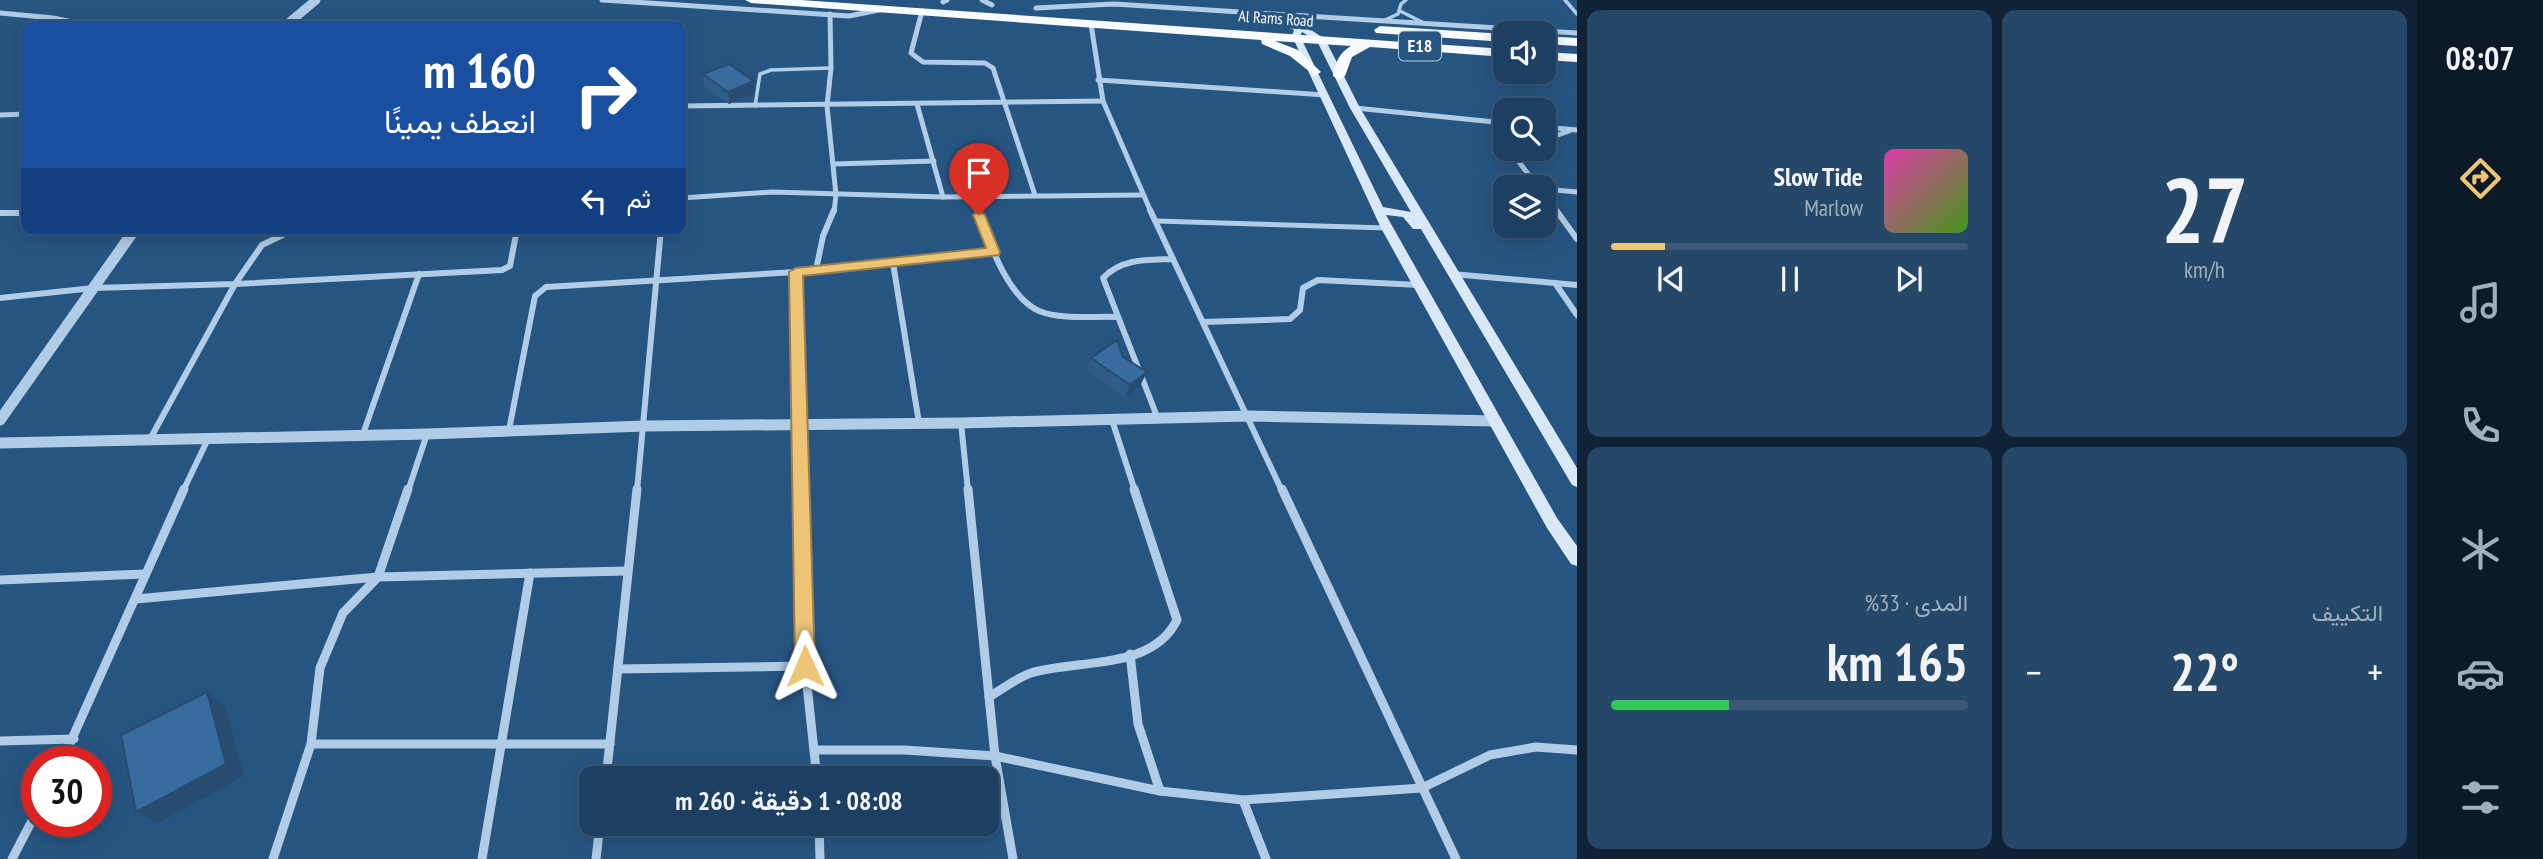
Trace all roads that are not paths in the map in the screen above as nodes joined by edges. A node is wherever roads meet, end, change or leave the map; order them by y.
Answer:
1 (316, 0) edge
2 (603, 0) edge
3 (751, 0) edge
4 (1153, 0) edge
5 (1406, 0) edge
6 (1565, 0) edge
7 (945, 1) edge
8 (987, 2) edge
9 (919, 6) edge
10 (1156, 7) junction
11 (1036, 8) junction
12 (886, 9) junction
13 (1400, 11) junction
14 (0, 13) edge
15 (830, 14) junction
16 (1577, 14) edge
17 (66, 21) edge
18 (291, 21) edge
19 (1383, 21) junction
20 (1425, 23) junction
21 (1091, 24) junction
22 (1301, 30) junction
23 (1234, 33) junction
24 (1577, 33) edge
25 (1493, 38) edge
26 (1321, 39) junction
27 (1556, 41) edge
28 (1577, 42) edge
29 (1377, 43) junction
30 (1493, 52) edge
31 (1556, 56) edge
32 (1577, 58) edge
33 (831, 68) junction
34 (1315, 72) junction
35 (1339, 76) junction
36 (1098, 80) junction
37 (1325, 95) junction
38 (1103, 100) junction
39 (1006, 102) junction
40 (916, 104) junction
41 (686, 106) edge
42 (755, 106) junction
43 (827, 106) junction
44 (1355, 108) junction
45 (0, 114) edge
46 (21, 114) edge
47 (1493, 122) edge
48 (1556, 128) edge
49 (1575, 130) edge
50 (1556, 136) edge
51 (934, 161) junction
52 (1518, 161) edge
53 (834, 164) junction
54 (1529, 175) edge
55 (1556, 192) edge
56 (1577, 192) edge
57 (836, 195) junction
58 (1035, 195) junction
59 (1143, 195) junction
60 (972, 196) junction
61 (943, 197) junction
62 (686, 198) edge
63 (1556, 209) edge
64 (1378, 210) junction
65 (0, 213) edge
66 (21, 213) edge
67 (1156, 221) junction
68 (1387, 228) junction
69 (131, 235) edge
70 (283, 235) edge
71 (516, 235) edge
72 (661, 235) edge
73 (1577, 239) edge
74 (994, 252) junction
75 (1174, 259) junction
76 (893, 262) junction
77 (816, 270) junction
78 (796, 272) junction
79 (419, 274) junction
80 (1452, 274) junction
81 (658, 280) junction
82 (1555, 283) junction
83 (235, 284) junction
84 (1420, 285) junction
85 (1577, 285) edge
86 (93, 288) junction
87 (0, 299) edge
88 (1577, 315) edge
89 (1116, 317) junction
90 (1204, 322) junction
91 (1248, 416) junction
92 (1112, 419) junction
93 (1158, 419) junction
94 (0, 420) edge
95 (1496, 421) junction
96 (800, 423) junction
97 (919, 423) junction
98 (961, 423) junction
99 (644, 426) junction
100 (509, 430) junction
101 (363, 434) junction
102 (427, 434) junction
103 (208, 439) junction
104 (149, 442) junction
105 (0, 443) edge
106 (1577, 481) edge
107 (1577, 559) edge
108 (627, 571) junction
109 (530, 573) junction
110 (144, 574) junction
111 (378, 577) junction
112 (0, 580) edge
113 (136, 599) junction
114 (1130, 654) junction
115 (805, 666) junction
116 (618, 669) junction
117 (989, 697) junction
118 (74, 739) junction
119 (0, 741) edge
120 (501, 743) junction
121 (311, 744) junction
122 (610, 744) junction
123 (70, 746) edge
124 (816, 750) junction
125 (1577, 750) edge
126 (995, 756) junction
127 (607, 766) edge
128 (817, 766) edge
129 (1422, 788) junction
130 (1160, 790) junction
131 (1244, 800) junction
132 (599, 836) edge
133 (819, 836) edge
134 (23, 837) edge
135 (12, 859) edge
136 (273, 859) edge
137 (482, 859) edge
138 (596, 859) edge
139 (820, 859) edge
140 (1013, 859) edge
141 (1266, 859) edge
142 (1456, 859) edge

1 - 18 street
2 - 15 street
3 - 12 highway, Al Rams Road / E18
4 - 10 street
5 - 13 lane
6 - 16 lane
7 - 8 highway, Al Rams Road / E18
7 - 9 highway, Al Rams Road / E18
8 - 11 highway, Al Rams Road / E18
9 - 12 highway, Al Rams Road / E18
9 - 21 highway, Al Rams Road / E18
9 - 39 street
10 - 11 street
10 - 19 street
11 - 22 highway, Al Rams Road / E18
12 - 15 street
13 - 19 lane
13 - 20 lane
14 - 17 street
15 - 33 street
19 - 20 street
20 - 24 street
21 - 23 highway, Al Rams Road / E18
21 - 36 street
22 - 23 highway, Al Rams Road / E18
22 - 25 highway, Al Rams Road / E18
22 - 26 highway, Al Rams Road / E18
22 - 34 main road
23 - 34 highway
26 - 29 highway, Al Rams Road / E18
26 - 35 main road
27 - 28 highway
29 - 30 highway, Al Rams Road / E18
29 - 35 highway
31 - 32 highway
33 - 42 lane
33 - 43 street
34 - 37 main road
35 - 44 main road
36 - 37 street
36 - 38 street
37 - 64 main road
38 - 39 street
38 - 59 street
39 - 40 street
39 - 58 street
40 - 43 street
40 - 51 street
41 - 42 street
42 - 43 street
43 - 53 street
44 - 47 street
44 - 80 main road
45 - 46 street
48 - 49 street
49 - 50 street
51 - 53 street
51 - 61 street
52 - 54 street
53 - 57 street
55 - 56 street
57 - 61 street
57 - 62 street
57 - 77 street
58 - 59 street
58 - 60 street
59 - 67 street
60 - 61 street
60 - 74 street
63 - 73 street
64 - 68 main road
64 - 80 main road
65 - 66 street
67 - 68 lane
67 - 75 street
68 - 84 main road
69 - 86 street
70 - 83 street
71 - 79 street
72 - 81 street
74 - 76 street
74 - 89 street
75 - 89 street
75 - 90 street
76 - 77 street
76 - 97 street
77 - 78 street
78 - 81 street
78 - 96 street
79 - 83 street
79 - 101 street
80 - 82 street
80 - 106 main road
81 - 99 street
81 - 100 street
82 - 85 street
82 - 88 street
83 - 86 street
83 - 104 street
84 - 90 street
84 - 95 main road
86 - 87 street
86 - 94 street
89 - 93 street
90 - 91 street
91 - 93 street
91 - 95 street
91 - 129 street
92 - 93 street
92 - 98 street
92 - 114 street
95 - 107 main road
96 - 97 street
96 - 99 street
96 - 115 street
97 - 98 street
98 - 117 street
99 - 100 street
99 - 108 street
100 - 102 street
101 - 102 street
101 - 103 street
102 - 111 street
103 - 104 street
103 - 110 street
104 - 105 street
108 - 109 street
108 - 116 street
109 - 111 street
109 - 120 street
110 - 112 street
110 - 113 street
111 - 113 street
111 - 121 street
113 - 118 street
114 - 117 street
114 - 130 street
115 - 116 street
115 - 124 street
116 - 122 street
117 - 126 street
118 - 119 street
118 - 123 street
120 - 121 street
120 - 122 street
120 - 137 street
121 - 136 street
122 - 127 street
124 - 126 street
124 - 128 street
125 - 129 street
126 - 130 street
126 - 140 street
129 - 131 street
129 - 142 street
130 - 131 street
131 - 141 street
132 - 138 street
133 - 139 street
134 - 135 street

